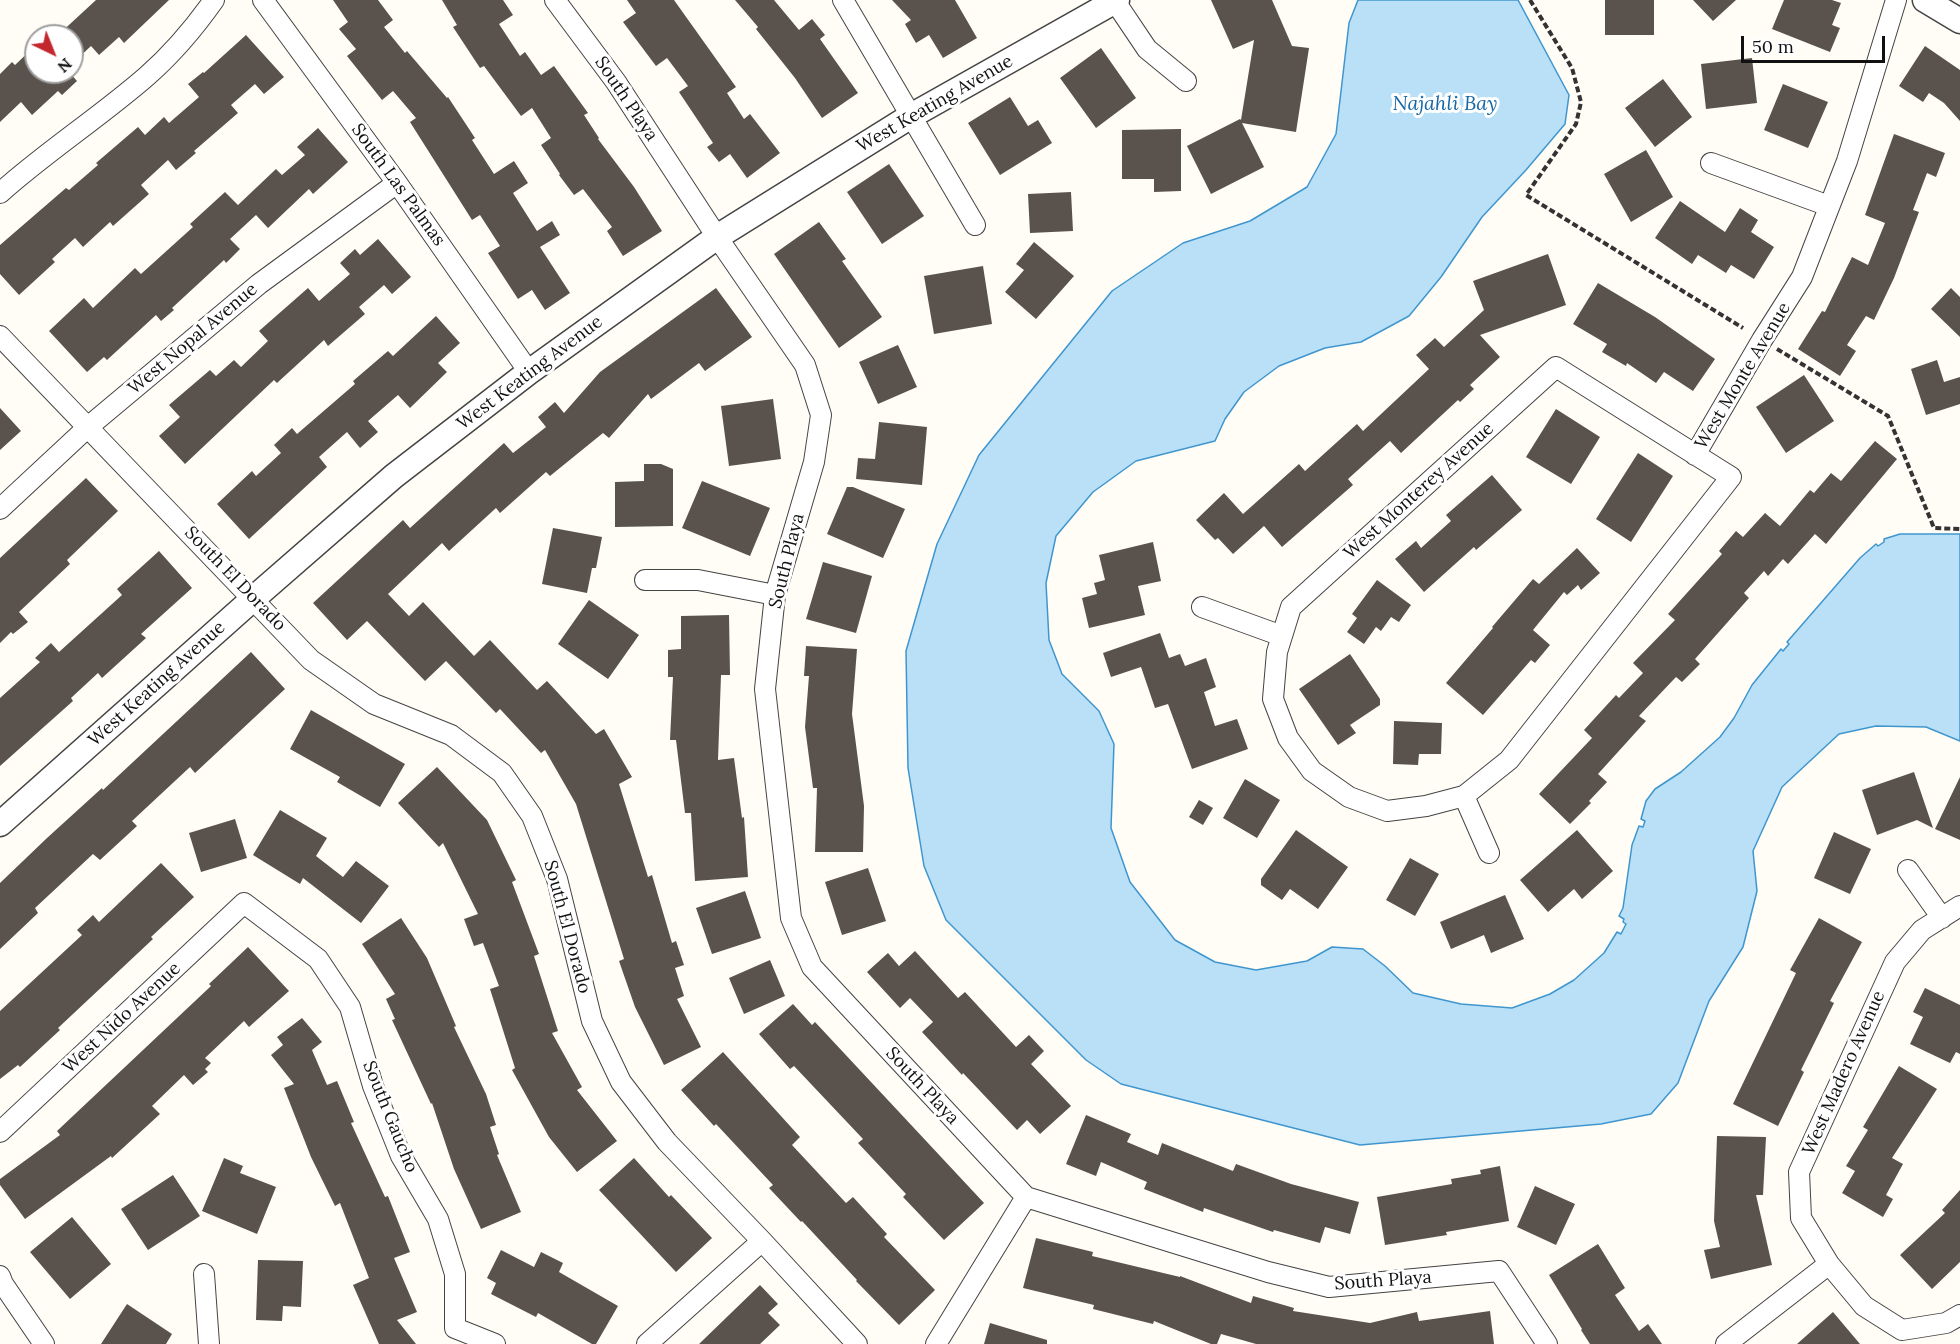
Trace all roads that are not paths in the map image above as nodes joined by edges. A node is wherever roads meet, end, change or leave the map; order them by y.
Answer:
1 (214, 0) edge
2 (263, 0) edge
3 (555, 0) edge
4 (843, 0) edge
5 (1115, 0) edge
6 (1896, 0) edge
7 (1924, 0) edge
8 (1960, 21) edge
9 (1186, 81) dead end
10 (911, 116) junction
11 (1711, 164) dead end
12 (397, 183) junction
13 (0, 193) edge
14 (1830, 206) junction
15 (975, 225) dead end
16 (717, 237) junction
17 (0, 336) edge
18 (529, 372) junction
19 (88, 427) junction
20 (1695, 455) junction
21 (0, 509) edge
22 (645, 580) dead end
23 (775, 595) junction
24 (254, 598) junction
25 (1202, 607) dead end
26 (1282, 636) junction
27 (1312, 771) joint
28 (1464, 796) junction
29 (0, 824) edge
30 (1489, 853) dead end
31 (1908, 870) dead end
32 (244, 903) joint
33 (1960, 906) edge
34 (1942, 918) junction
35 (0, 1132) edge
36 (1026, 1197) junction
37 (762, 1241) junction
38 (1828, 1264) junction
39 (204, 1274) dead end
40 (0, 1276) edge
41 (1960, 1316) edge
42 (44, 1344) edge
43 (209, 1344) edge
44 (495, 1344) edge
45 (647, 1344) edge
46 (857, 1344) edge
47 (936, 1344) edge
48 (1547, 1344) edge
49 (1726, 1344) edge

1 - 13 street
2 - 12 street, South Las Palmas
3 - 16 street, South Playa
4 - 10 street
5 - 9 street
5 - 10 street, West Keating Avenue
6 - 14 street, West Monte Avenue
7 - 8 street
10 - 15 street
10 - 16 street, West Keating Avenue
11 - 14 street
12 - 18 street, South Las Palmas
12 - 19 street, West Nopal Avenue
14 - 20 street, West Monte Avenue
16 - 18 street, West Keating Avenue
16 - 23 street, South Playa
17 - 19 street, South El Dorado
18 - 24 street, West Keating Avenue
19 - 21 street, West Nopal Avenue
19 - 24 street, South El Dorado
20 - 26 street, West Monterey Avenue
20 - 28 street, West Monte Avenue
22 - 23 street
23 - 36 street, South Playa
24 - 29 street, West Keating Avenue
24 - 37 street, South El Dorado
25 - 26 street
26 - 27 street, West Monterey Avenue
27 - 28 street, West Monte Avenue
28 - 30 street
31 - 34 street
32 - 35 street, West Nido Avenue
32 - 44 street, South Gaucho
33 - 34 street, West Madero Avenue
34 - 38 street, West Madero Avenue
36 - 47 street
36 - 48 street, South Playa
37 - 45 street
37 - 46 street, South El Dorado
38 - 41 street, West Madero Avenue
38 - 49 street
39 - 43 street
40 - 42 street

